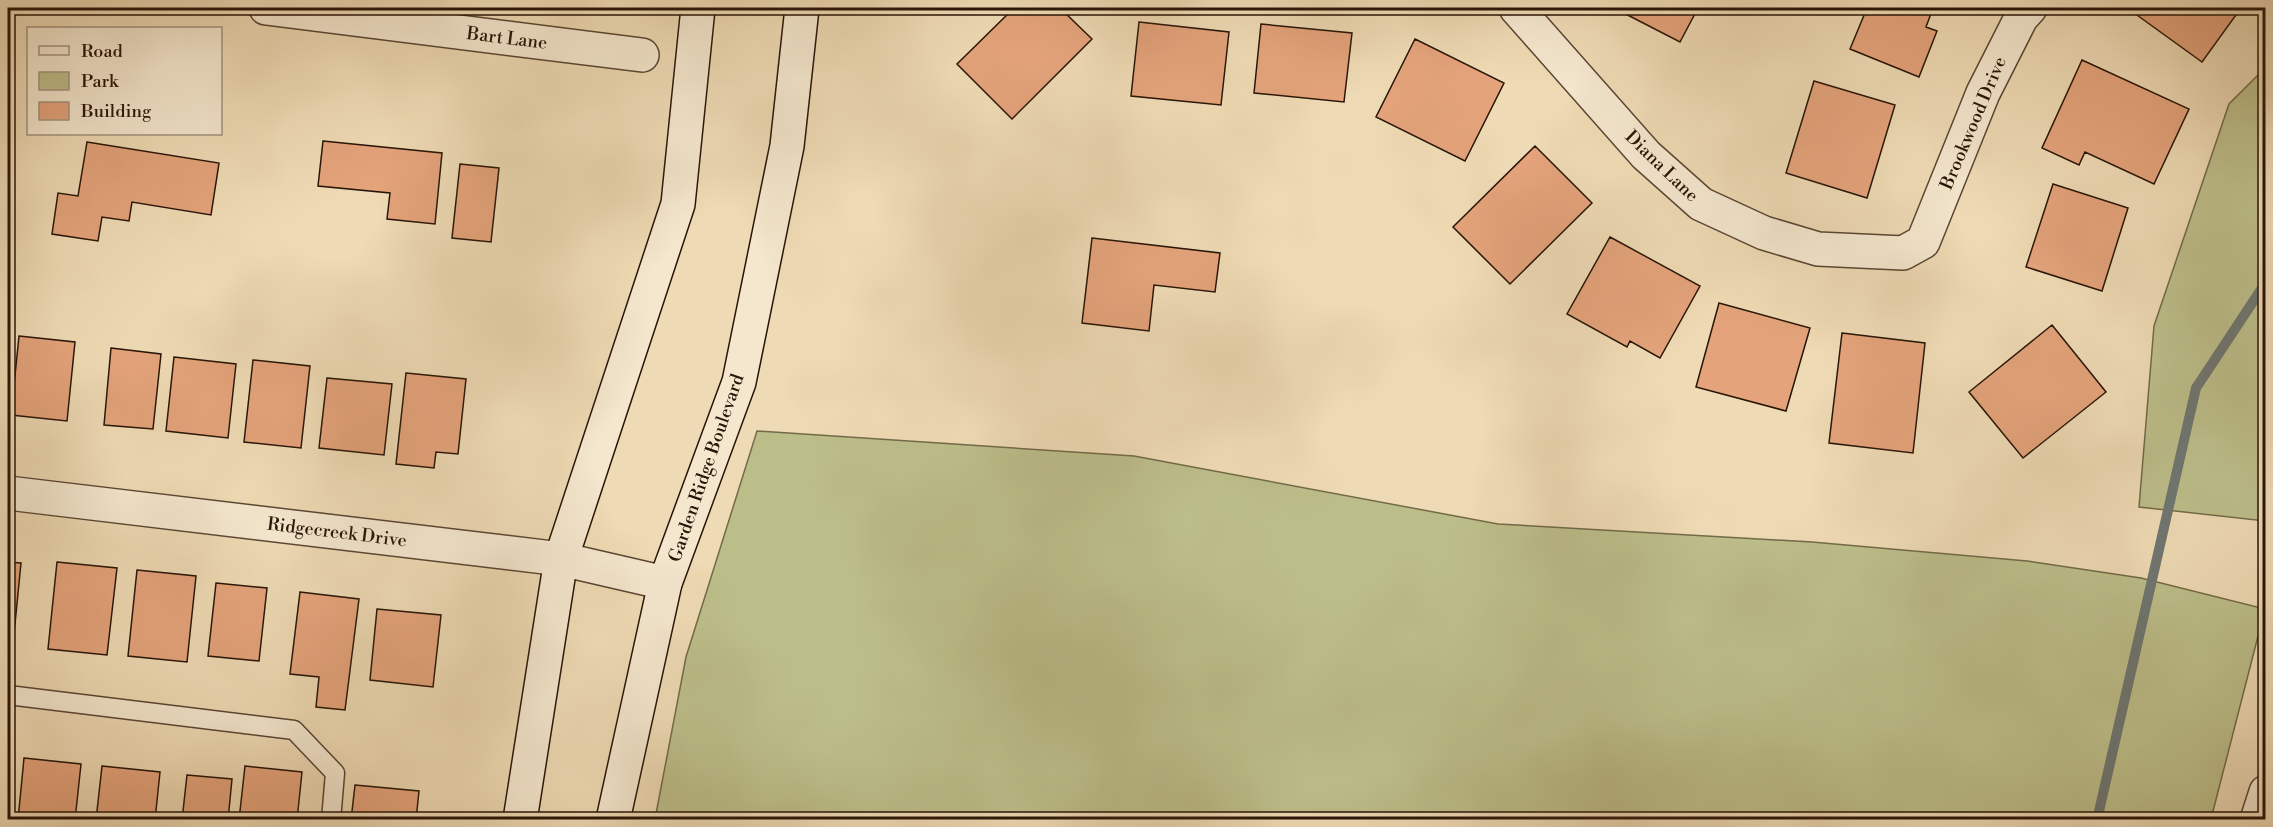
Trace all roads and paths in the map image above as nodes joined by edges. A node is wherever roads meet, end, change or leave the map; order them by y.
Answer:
1 (266, 8) edge
2 (698, 8) edge
3 (802, 8) edge
4 (1516, 8) edge
5 (2030, 8) edge
6 (642, 55) dead end
7 (1923, 242) joint
8 (8, 493) edge
9 (561, 558) junction
10 (665, 583) junction
11 (8, 695) edge
12 (2265, 792) edge
13 (331, 819) edge
14 (520, 819) edge
15 (613, 819) edge
16 (2257, 819) edge

1 - 6 street, Bart Lane
2 - 9 street
3 - 10 street, Garden Ridge Boulevard
4 - 7 street, Diana Lane
5 - 7 street, Brookwood Drive
8 - 9 street, Ridgecreek Drive
9 - 10 street, Ridgecreek Drive
9 - 14 street
10 - 15 street, Garden Ridge Boulevard
11 - 13 lane
12 - 16 street

